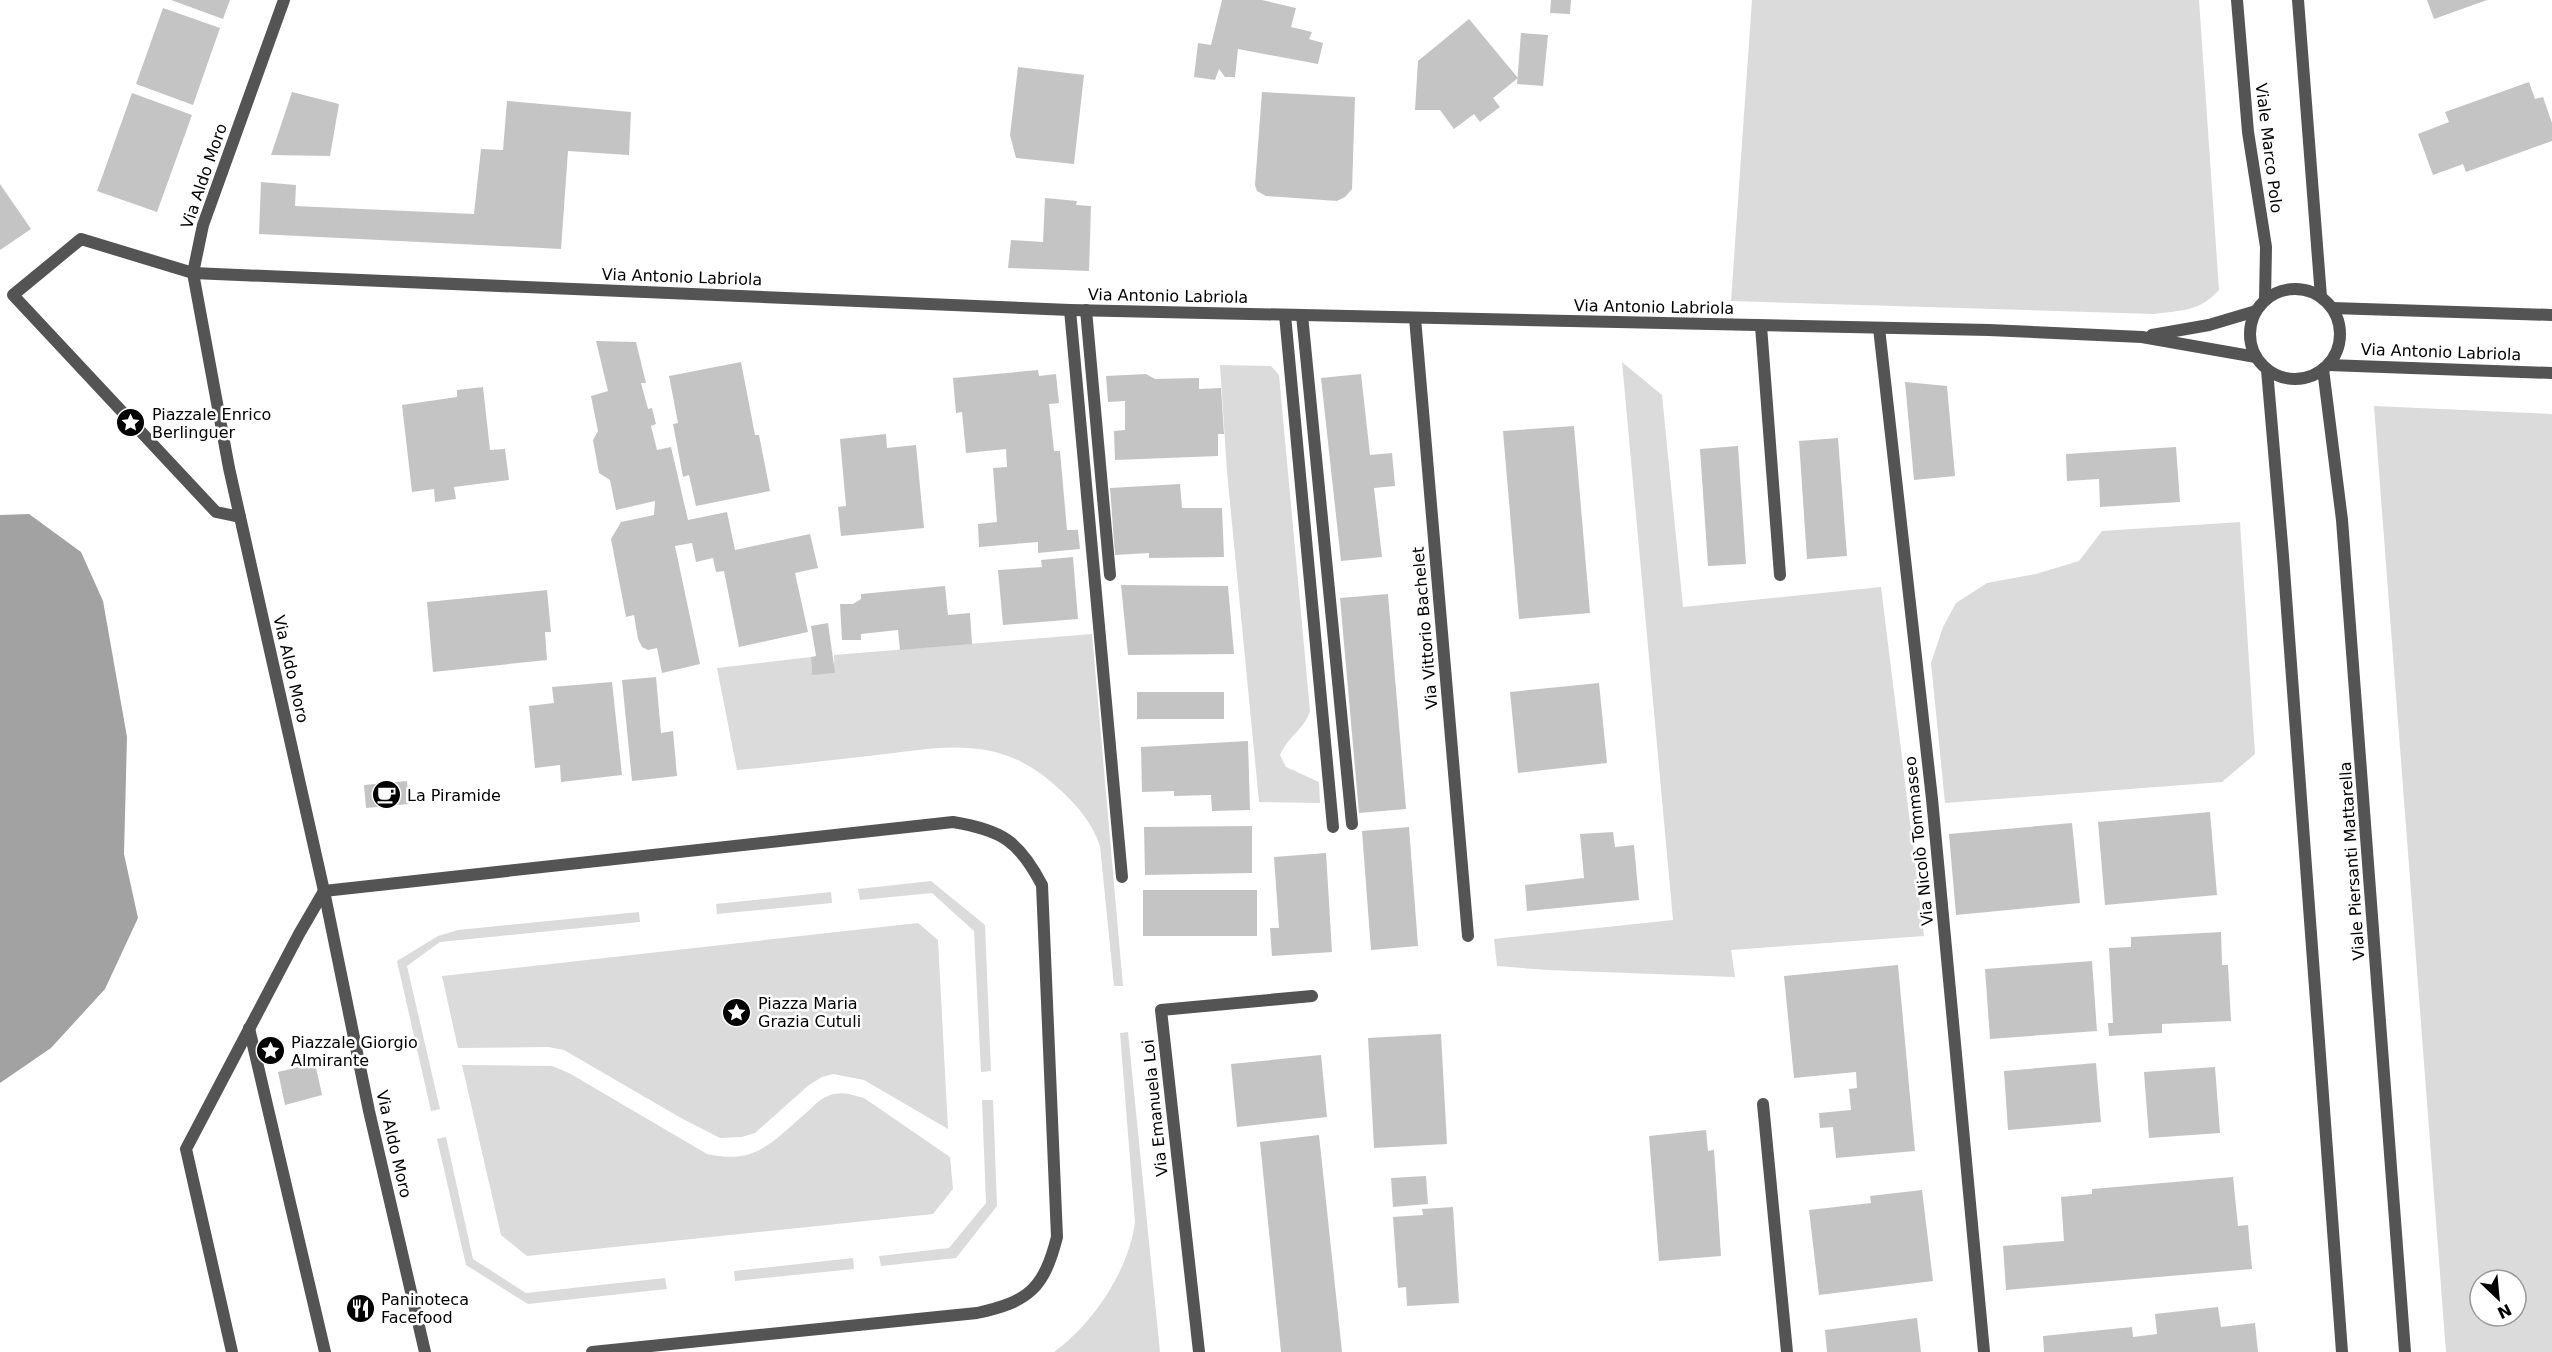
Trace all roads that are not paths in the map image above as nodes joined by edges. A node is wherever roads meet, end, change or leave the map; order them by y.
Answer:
1 (284, 0) edge
2 (2237, 0) edge
3 (2298, 0) edge
4 (193, 273) junction
5 (2321, 297) junction
6 (2265, 300) junction
7 (2332, 308) junction
8 (1070, 310) junction
9 (1086, 310) junction
10 (2256, 311) junction
11 (1286, 315) junction
12 (1302, 315) junction
13 (2552, 315) edge
14 (1415, 318) junction
15 (1761, 326) junction
16 (1879, 328) junction
17 (2142, 337) junction
18 (2256, 357) junction
19 (2326, 367) junction
20 (2267, 370) junction
21 (2552, 373) edge
22 (240, 517) junction
23 (1110, 574) dead end
24 (1780, 575) dead end
25 (1352, 824) dead end
26 (1334, 827) dead end
27 (1122, 876) dead end
28 (324, 891) junction
29 (1468, 936) dead end
30 (1312, 996) dead end
31 (249, 1028) junction
32 (1762, 1104) dead end
33 (232, 1352) edge
34 (325, 1352) edge
35 (425, 1352) edge
36 (592, 1352) edge
37 (1199, 1352) edge
38 (1787, 1352) edge
39 (1984, 1352) edge
40 (2342, 1352) edge
41 (2405, 1352) edge

1 - 4 street, Via Aldo Moro
2 - 6 street, Viale Marco Polo
3 - 5 street
4 - 8 street, Via Antonio Labriola
4 - 22 street, Via Aldo Moro
4 - 22 street, Via Antonio Labriola
5 - 6 street
5 - 7 street
6 - 10 street
7 - 13 street
7 - 19 street
8 - 9 street, Via Antonio Labriola
8 - 27 street
9 - 11 street, Via Antonio Labriola
9 - 23 street
10 - 17 street
10 - 18 street
11 - 12 street, Via Antonio Labriola
11 - 26 street
12 - 14 street, Via Antonio Labriola
12 - 25 street
14 - 15 street, Via Antonio Labriola
14 - 29 street, Via Vittorio Bachelet
15 - 16 street, Via Antonio Labriola
15 - 24 street
16 - 17 street, Via Antonio Labriola
16 - 39 street, Via Nicolò Tommaseo
17 - 18 street
18 - 20 street
19 - 20 street
19 - 21 street, Via Antonio Labriola
19 - 41 street, Viale Piersanti Mattarella
20 - 40 street
22 - 28 street, Via Aldo Moro
28 - 31 street
28 - 35 street, Via Aldo Moro
28 - 36 street
30 - 37 street, Via Emanuela Loi
31 - 33 street
31 - 34 street
32 - 38 street

